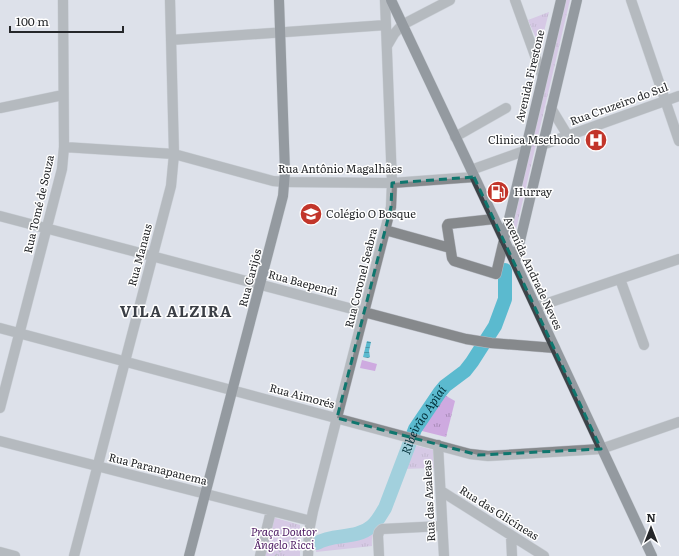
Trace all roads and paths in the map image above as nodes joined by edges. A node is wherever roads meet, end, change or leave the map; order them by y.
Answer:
1 (62, 0) edge
2 (170, 0) edge
3 (279, 0) edge
4 (385, 0) edge
5 (391, 0) edge
6 (450, 0) edge
7 (515, 0) edge
8 (560, 0) edge
9 (577, 0) edge
10 (631, 0) edge
11 (402, 24) junction
12 (386, 25) junction
13 (279, 32) junction
14 (170, 40) junction
15 (387, 46) junction
16 (542, 75) junction
17 (63, 95) junction
18 (679, 96) edge
19 (665, 100) junction
20 (0, 108) edge
21 (506, 108) dead end
22 (551, 108) junction
23 (568, 136) junction
24 (455, 137) junction
25 (679, 141) edge
26 (542, 145) junction
27 (64, 147) junction
28 (524, 151) junction
29 (174, 154) junction
30 (473, 174) junction
31 (285, 182) junction
32 (392, 183) junction
33 (0, 216) edge
34 (494, 219) junction
35 (47, 228) junction
36 (385, 230) junction
37 (504, 240) junction
38 (450, 248) junction
39 (152, 256) junction
40 (679, 259) edge
41 (515, 262) junction
42 (620, 279) junction
43 (260, 285) junction
44 (536, 307) junction
45 (364, 312) junction
46 (0, 328) edge
47 (20, 333) junction
48 (644, 346) dead end
49 (555, 348) junction
50 (125, 361) junction
51 (233, 390) junction
52 (0, 408) edge
53 (337, 418) junction
54 (679, 422) edge
55 (0, 441) edge
56 (438, 445) junction
57 (601, 449) junction
58 (98, 467) junction
59 (441, 491) junction
60 (206, 494) junction
61 (271, 511) junction
62 (310, 526) junction
63 (442, 526) junction
64 (511, 535) junction
65 (0, 552) edge
66 (651, 555) edge
67 (15, 556) edge
68 (74, 556) edge
69 (189, 556) edge
70 (260, 556) edge
71 (275, 556) edge
72 (308, 556) edge
73 (379, 556) edge
74 (444, 556) edge
75 (512, 556) edge
76 (544, 556) edge

1 - 17 street, Rua Tomé de Souza
2 - 14 street, Rua Manaus
3 - 13 main road, Rua Carijós
4 - 12 street, Rua Coronel Seabra
5 - 11 main road, Avenida Andrade Neves
6 - 11 street
7 - 16 street
8 - 16 main road, Avenida Firestone
9 - 22 main road
10 - 19 street
11 - 15 street
11 - 24 main road, Avenida Andrade Neves
12 - 13 street
12 - 15 street, Rua Coronel Seabra
13 - 14 street
13 - 31 main road, Rua Carijós
14 - 29 street, Rua Manaus
15 - 32 street, Rua Coronel Seabra
16 - 28 main road, Avenida Firestone
17 - 20 street
17 - 27 street, Rua Tomé de Souza
18 - 19 street, Rua Cruzeiro do Sul
19 - 23 street, Rua Cruzeiro do Sul
19 - 25 street
21 - 24 street
22 - 23 street, Rua Cruzeiro do Sul
22 - 26 main road
23 - 26 street, Rua Cruzeiro do Sul
24 - 30 main road, Avenida Andrade Neves
26 - 41 main road
27 - 29 street, Rua Antônio Magalhães
27 - 35 street, Rua Tomé de Souza
28 - 30 street
28 - 37 main road, Avenida Firestone
29 - 31 street, Rua Antônio Magalhães
29 - 39 street, Rua Manaus
30 - 32 street, Rua Antônio Magalhães
30 - 34 main road, Avenida Andrade Neves
31 - 32 street, Rua Antônio Magalhães
31 - 43 main road, Rua Carijós
32 - 36 street, Rua Coronel Seabra
33 - 35 street, Rua Baependi
34 - 37 main road, Avenida Andrade Neves
34 - 38 street
35 - 39 street, Rua Baependi
35 - 47 street, Rua Tomé de Souza
36 - 38 street
36 - 45 street, Rua Coronel Seabra
37 - 38 street, Avenida Firestone
37 - 41 main road, Avenida Andrade Neves
39 - 43 street, Rua Baependi
39 - 50 street, Rua Manaus
40 - 42 street
41 - 44 main road, Avenida Andrade Neves
42 - 44 street
42 - 48 street
43 - 45 street, Rua Baependi
43 - 51 main road, Rua Carijós
44 - 49 main road, Avenida Andrade Neves
45 - 49 street, Rua Baependi
45 - 53 street, Rua Coronel Seabra
46 - 47 street, Rua Aimorés
47 - 50 street, Rua Aimorés
47 - 52 street, Rua Tomé de Souza
49 - 57 main road, Avenida Andrade Neves
50 - 51 street, Rua Aimorés
50 - 58 street, Rua Manaus
51 - 53 street, Rua Aimorés
51 - 60 main road, Rua Carijós
53 - 56 street, Rua Aimorés
53 - 62 street, Rua Coronel Seabra
54 - 57 street, Rua Aimorés
55 - 58 street, Rua Paranapanema
56 - 57 street, Rua Aimorés
56 - 59 street, Rua das Azaleas
57 - 66 main road, Avenida Andrade Neves
58 - 60 street, Rua Paranapanema
58 - 68 street, Rua Manaus
59 - 63 street, Rua das Azaleas
59 - 64 street, Rua das Glicíneas
60 - 61 street, Rua Paranapanema
60 - 69 main road, Rua Carijós
61 - 62 street, Rua Paranapanema
61 - 70 street
62 - 71 path
62 - 72 street, Rua Coronel Seabra
63 - 73 street
63 - 74 street, Rua das Azaleas
64 - 75 street
64 - 76 street, Rua das Glicíneas
65 - 67 street

